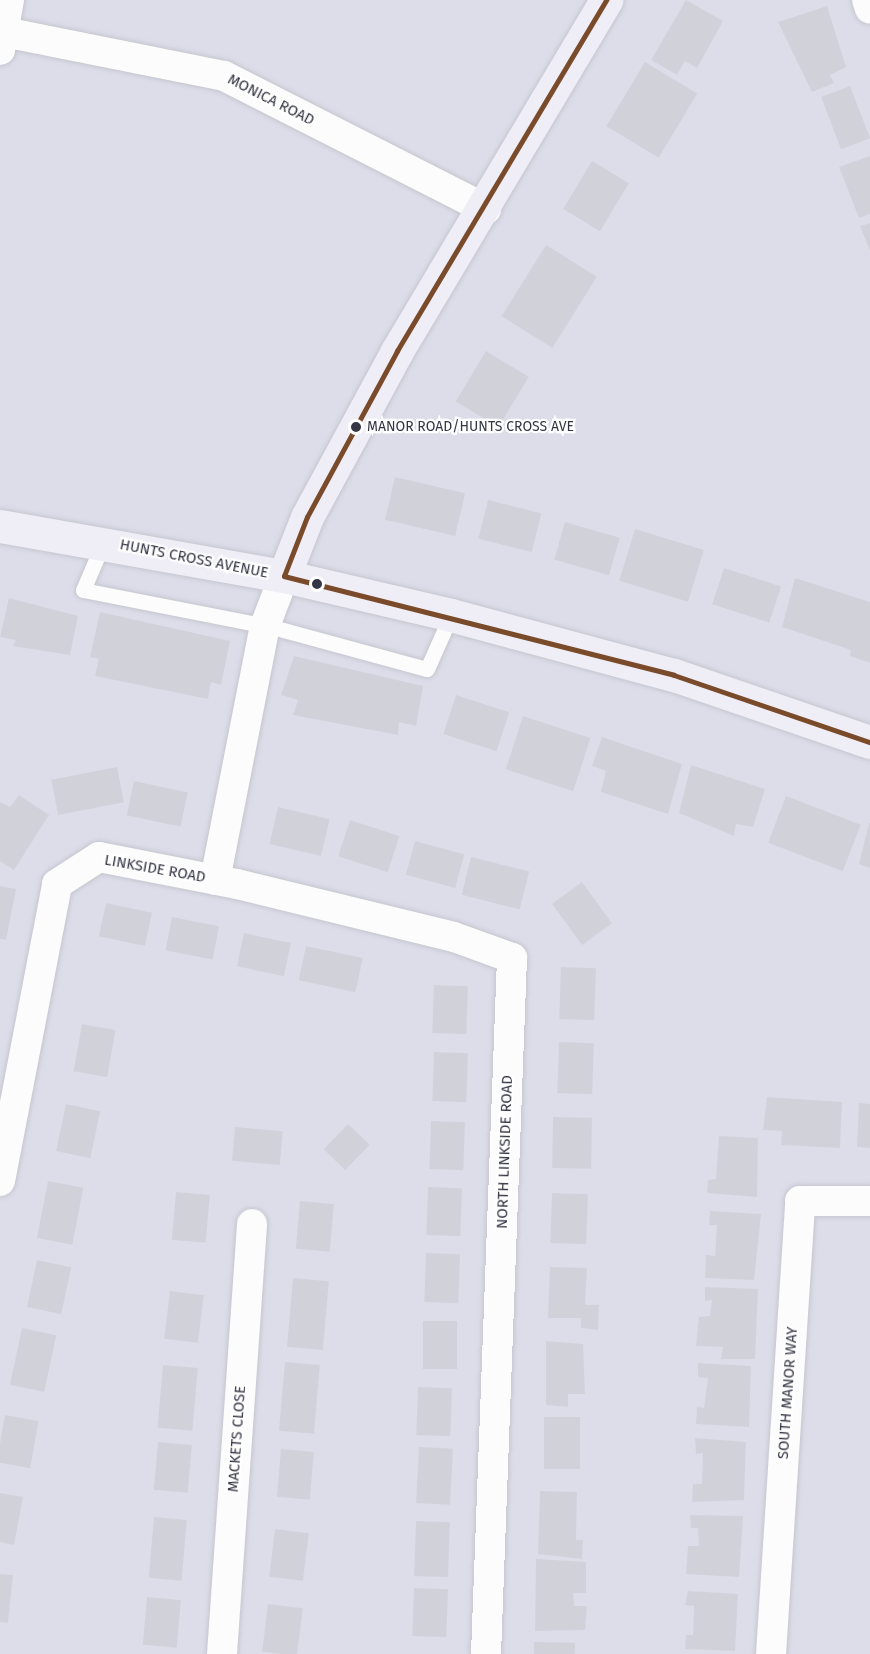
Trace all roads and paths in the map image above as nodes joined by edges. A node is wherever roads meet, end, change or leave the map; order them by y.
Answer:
1 (9, 0) edge
2 (606, 0) edge
3 (867, 0) edge
4 (870, 9) edge
5 (2, 42) edge
6 (486, 209) junction
7 (0, 526) edge
8 (104, 541) junction
9 (284, 576) junction
10 (451, 615) junction
11 (265, 626) junction
12 (870, 742) edge
13 (214, 880) junction
14 (0, 1181) edge
15 (870, 1202) edge
16 (252, 1224) dead end
17 (222, 1654) edge
18 (486, 1654) edge
19 (771, 1654) edge

1 - 5 street
2 - 6 street
3 - 4 street
5 - 6 street, MONICA ROAD
6 - 9 street
7 - 8 street, HUNTS CROSS AVENUE
8 - 9 street, HUNTS CROSS AVENUE
8 - 11 lane
9 - 10 street, HUNTS CROSS AVENUE
9 - 11 street, LINKSIDE ROAD
10 - 11 lane
10 - 12 street, HUNTS CROSS AVENUE
11 - 13 street, LINKSIDE ROAD
13 - 14 street, LINKSIDE ROAD
13 - 18 street, NORTH LINKSIDE ROAD
15 - 19 street, SOUTH MANOR WAY
16 - 17 street, MACKETS CLOSE

